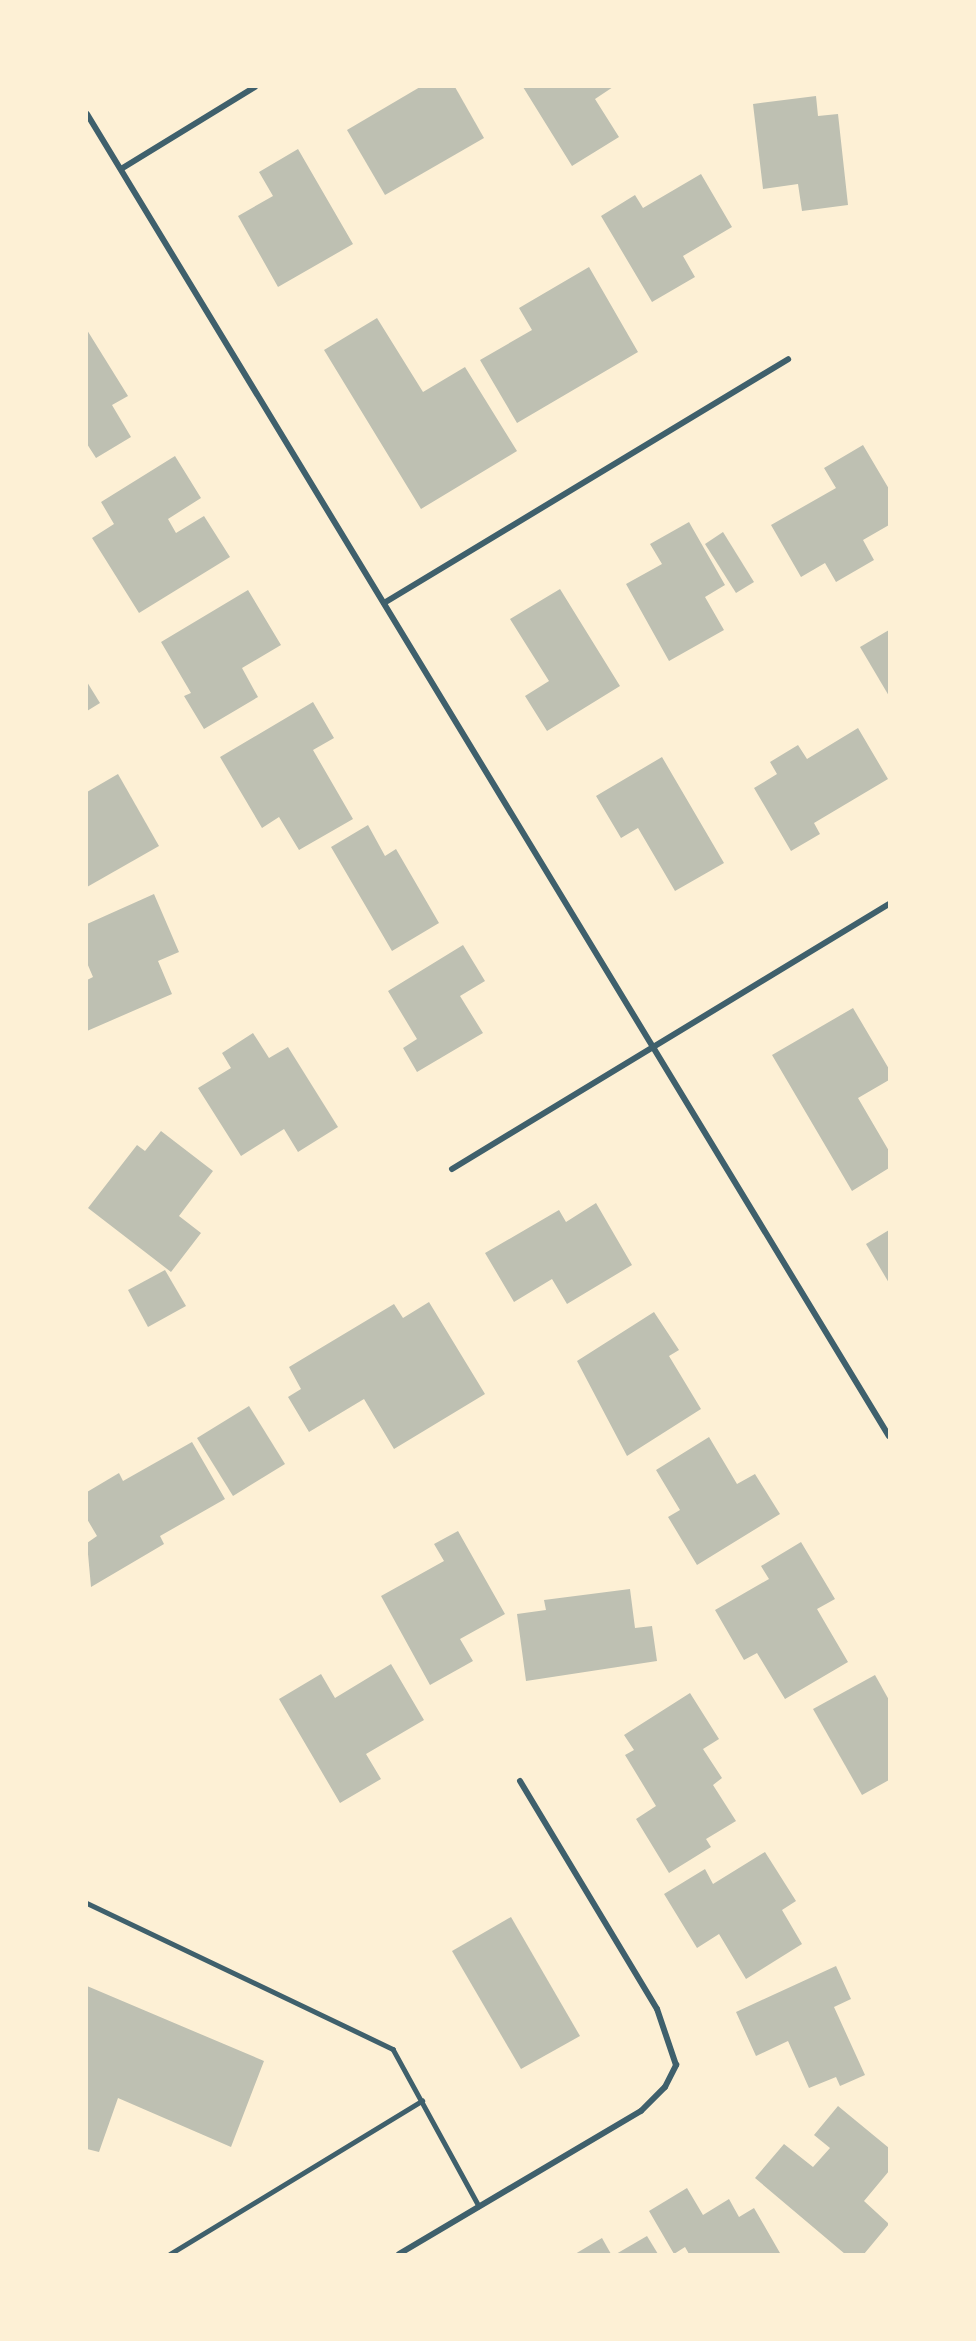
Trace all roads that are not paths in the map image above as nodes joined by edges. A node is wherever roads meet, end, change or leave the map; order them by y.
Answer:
1 (255, 87) edge
2 (87, 114) edge
3 (121, 169) junction
4 (788, 359) dead end
5 (384, 603) junction
6 (889, 904) edge
7 (654, 1047) junction
8 (452, 1170) dead end
9 (889, 1436) edge
10 (520, 1781) dead end
11 (87, 1903) edge
12 (422, 2101) junction
13 (479, 2206) junction
14 (170, 2254) edge
15 (399, 2254) edge

1 - 3 street
2 - 3 street
3 - 5 street
4 - 5 street
5 - 7 street
6 - 7 street
7 - 8 street
7 - 9 street
10 - 13 street
11 - 12 lane
12 - 13 lane
12 - 14 lane
13 - 15 street

